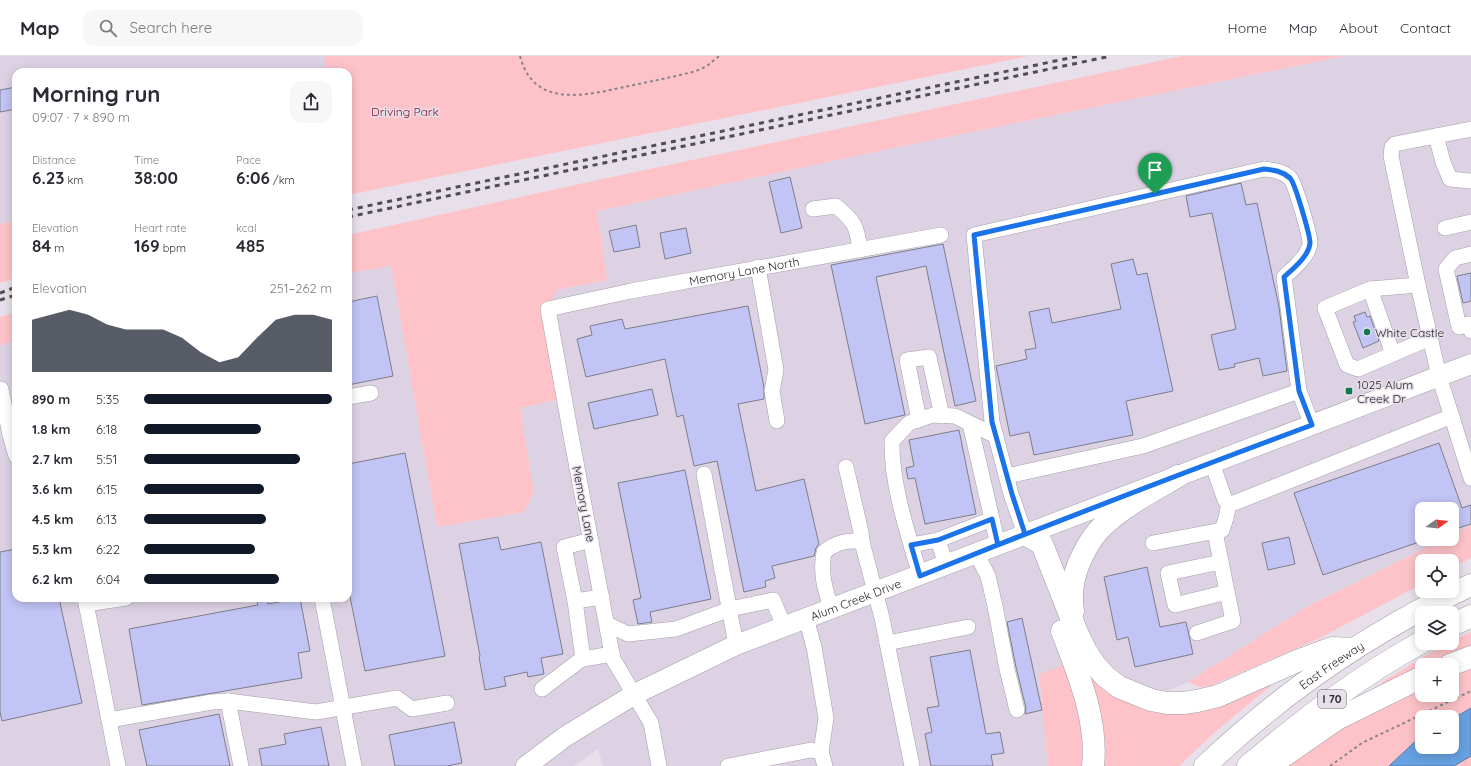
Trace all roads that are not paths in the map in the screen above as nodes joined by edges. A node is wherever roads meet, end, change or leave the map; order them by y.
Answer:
1 (1471, 129) edge
2 (1436, 136) junction
3 (1471, 181) edge
4 (813, 209) dead end
5 (1471, 222) edge
6 (1446, 228) dead end
7 (941, 235) dead end
8 (860, 250) junction
9 (1471, 254) edge
10 (758, 267) junction
11 (1418, 285) junction
12 (1370, 289) junction
13 (548, 309) joint
14 (1470, 326) edge
15 (1430, 338) junction
16 (1393, 354) junction
17 (1471, 364) edge
18 (1439, 376) junction
19 (1, 389) dead end
20 (1299, 391) junction
21 (371, 393) dead end
22 (352, 396) edge
23 (942, 416) junction
24 (1452, 416) junction
25 (777, 420) dead end
26 (919, 420) junction
27 (970, 424) junction
28 (1312, 425) junction
29 (996, 436) junction
30 (12, 442) edge
31 (1212, 463) junction
32 (846, 467) dead end
33 (704, 474) dead end
34 (1007, 476) junction
35 (1178, 476) junction
36 (1471, 478) edge
37 (1229, 503) junction
38 (992, 519) junction
39 (1215, 532) junction
40 (1025, 534) junction
41 (591, 540) junction
42 (938, 540) junction
43 (862, 542) junction
44 (1153, 543) dead end
45 (911, 545) junction
46 (998, 545) junction
47 (976, 553) junction
48 (1221, 562) junction
49 (946, 565) junction
50 (920, 576) junction
51 (1471, 585) edge
52 (1227, 592) junction
53 (875, 593) junction
54 (602, 597) junction
55 (575, 601) junction
56 (85, 602) edge
57 (323, 602) edge
58 (730, 609) junction
59 (831, 609) junction
60 (1471, 616) edge
61 (806, 618) junction
62 (1459, 622) edge
63 (607, 624) junction
64 (784, 626) junction
65 (968, 627) dead end
66 (1197, 633) dead end
67 (1078, 635) junction
68 (887, 643) junction
69 (736, 645) junction
70 (1415, 646) edge
71 (1354, 649) junction
72 (612, 654) junction
73 (1471, 657) edge
74 (583, 658) junction
75 (1459, 662) edge
76 (1415, 680) edge
77 (542, 689) dead end
78 (634, 694) junction
79 (228, 701) junction
80 (447, 703) dead end
81 (343, 707) junction
82 (1017, 710) dead end
83 (109, 720) junction
84 (823, 759) edge
85 (118, 766) edge
86 (241, 766) edge
87 (354, 766) edge
88 (526, 766) edge
89 (660, 766) edge
90 (728, 766) edge
91 (912, 766) edge
92 (1093, 766) edge
93 (1205, 766) edge
94 (1248, 766) edge
95 (1269, 766) edge

1 - 2 street
2 - 3 street
2 - 11 street
4 - 8 street
5 - 6 street
7 - 8 street, Memory Lane North
8 - 10 street, Memory Lane North
9 - 14 street
10 - 13 street, Memory Lane North
10 - 25 street
11 - 12 street
11 - 15 street
12 - 16 street
12 - 16 street
13 - 41 street, Memory Lane
15 - 16 street
15 - 18 street
17 - 18 main road, Alum Creek Drive
18 - 24 street
18 - 28 main road, Alum Creek Drive
19 - 30 street
20 - 28 street
20 - 29 street
20 - 34 street
21 - 22 street
23 - 26 street
23 - 26 street
23 - 27 street
24 - 36 street
24 - 37 street
26 - 45 street
27 - 29 street
27 - 38 street
28 - 31 main road, Alum Creek Drive
29 - 34 street
31 - 35 main road, Alum Creek Drive
31 - 37 street
32 - 43 street
33 - 58 street
34 - 40 street
35 - 40 main road, Alum Creek Drive
35 - 67 highway
37 - 39 street
38 - 42 street
38 - 46 street
39 - 44 street
39 - 48 street
40 - 46 main road, Alum Creek Drive
40 - 67 highway
40 - 92 highway
41 - 54 street, Memory Lane
41 - 55 street
42 - 45 street
42 - 49 street
43 - 53 street
43 - 59 street
45 - 50 street
46 - 47 main road, Alum Creek Drive
47 - 49 main road, Alum Creek Drive
47 - 82 street
48 - 52 street
48 - 52 street
49 - 50 main road, Alum Creek Drive
50 - 53 main road, Alum Creek Drive
51 - 71 highway, East Freeway / I 70
52 - 66 street
53 - 59 main road, Alum Creek Drive
53 - 68 street
54 - 55 street
54 - 63 street, Memory Lane
55 - 74 street
56 - 83 street
57 - 81 street
58 - 63 street
58 - 64 street
58 - 69 street
59 - 61 main road, Alum Creek Drive
60 - 62 highway
61 - 64 main road, Alum Creek Drive
61 - 84 street
63 - 72 street, Memory Lane
64 - 69 main road, Alum Creek Drive
65 - 68 street
67 - 71 highway
68 - 91 street
69 - 78 main road, Alum Creek Drive
70 - 94 highway, I 70
71 - 93 highway, East Freeway / I 70
72 - 74 street
72 - 78 street, Memory Lane
73 - 75 highway
74 - 77 street
76 - 95 highway
78 - 88 main road, Alum Creek Drive
78 - 89 street, Memory Lane
79 - 81 street
79 - 83 street
79 - 86 street
80 - 81 street
81 - 87 street
83 - 85 street
84 - 90 street

